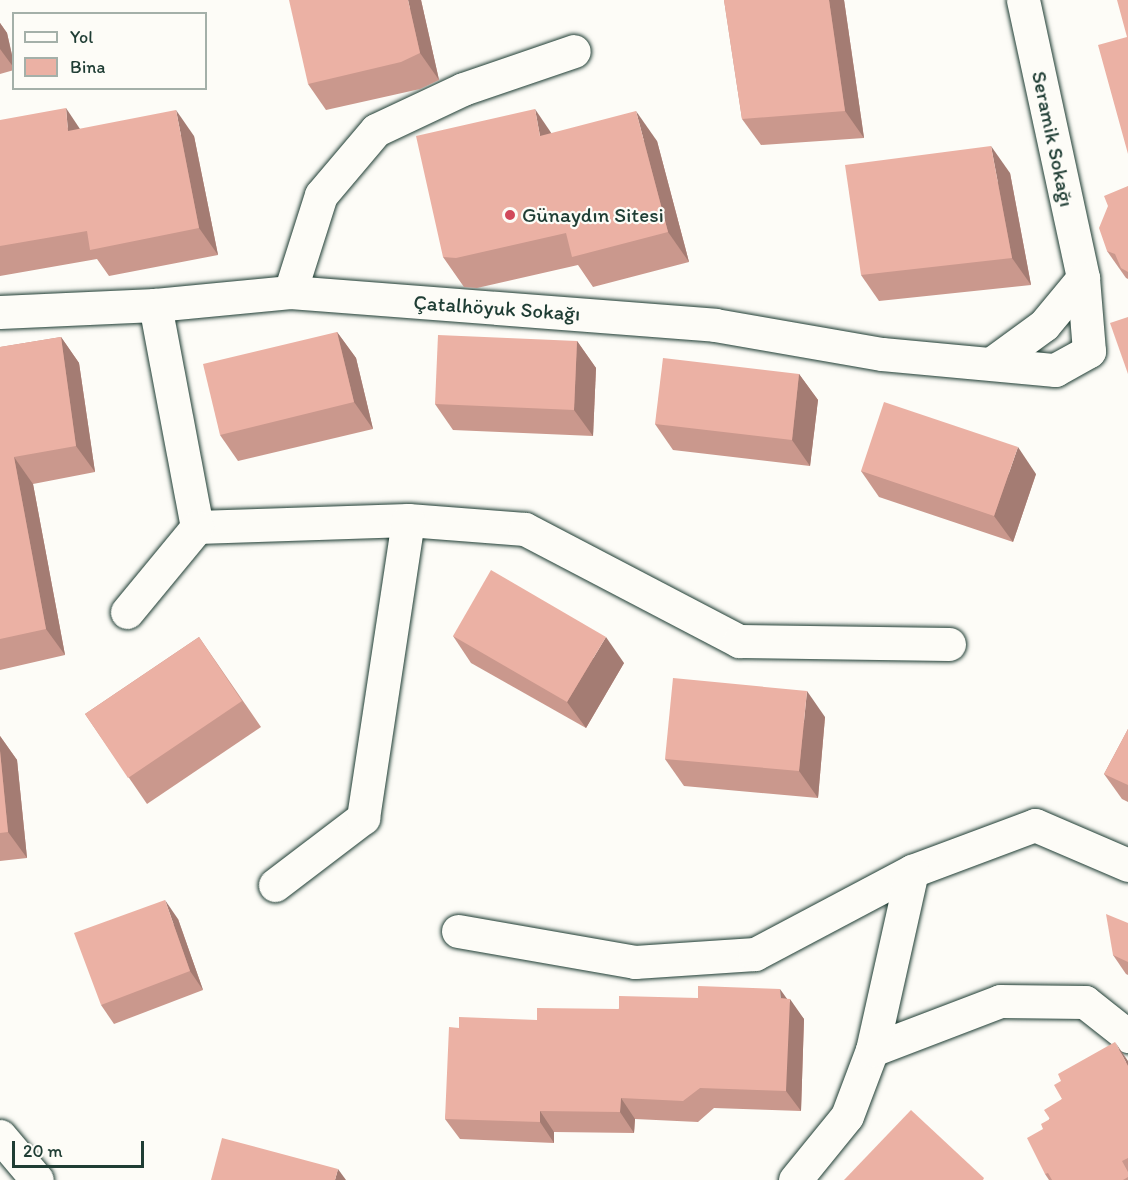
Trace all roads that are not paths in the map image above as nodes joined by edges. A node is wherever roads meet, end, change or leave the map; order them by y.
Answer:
1 (1023, 0) edge
2 (574, 51) dead end
3 (1083, 278) junction
4 (290, 292) junction
5 (155, 305) junction
6 (0, 312) edge
7 (992, 363) junction
8 (408, 520) junction
9 (197, 527) junction
10 (127, 612) dead end
11 (949, 644) dead end
12 (1128, 865) edge
13 (912, 871) junction
14 (275, 885) dead end
15 (458, 931) dead end
16 (1128, 1036) edge
17 (872, 1050) junction
18 (0, 1136) edge
19 (37, 1180) edge
20 (795, 1180) edge

1 - 3 street, Seramik Sokağı
2 - 4 street
3 - 7 street
3 - 7 street, Seramik Sokağı
4 - 5 street, Çatalhöyuk Sokağı
4 - 7 street, Çatalhöyuk Sokağı
5 - 6 street, Çatalhöyuk Sokağı
5 - 9 street
8 - 9 street
8 - 11 street
8 - 14 street
9 - 10 street
12 - 13 street
13 - 15 street
13 - 17 street
16 - 17 street
17 - 20 street
18 - 19 street

